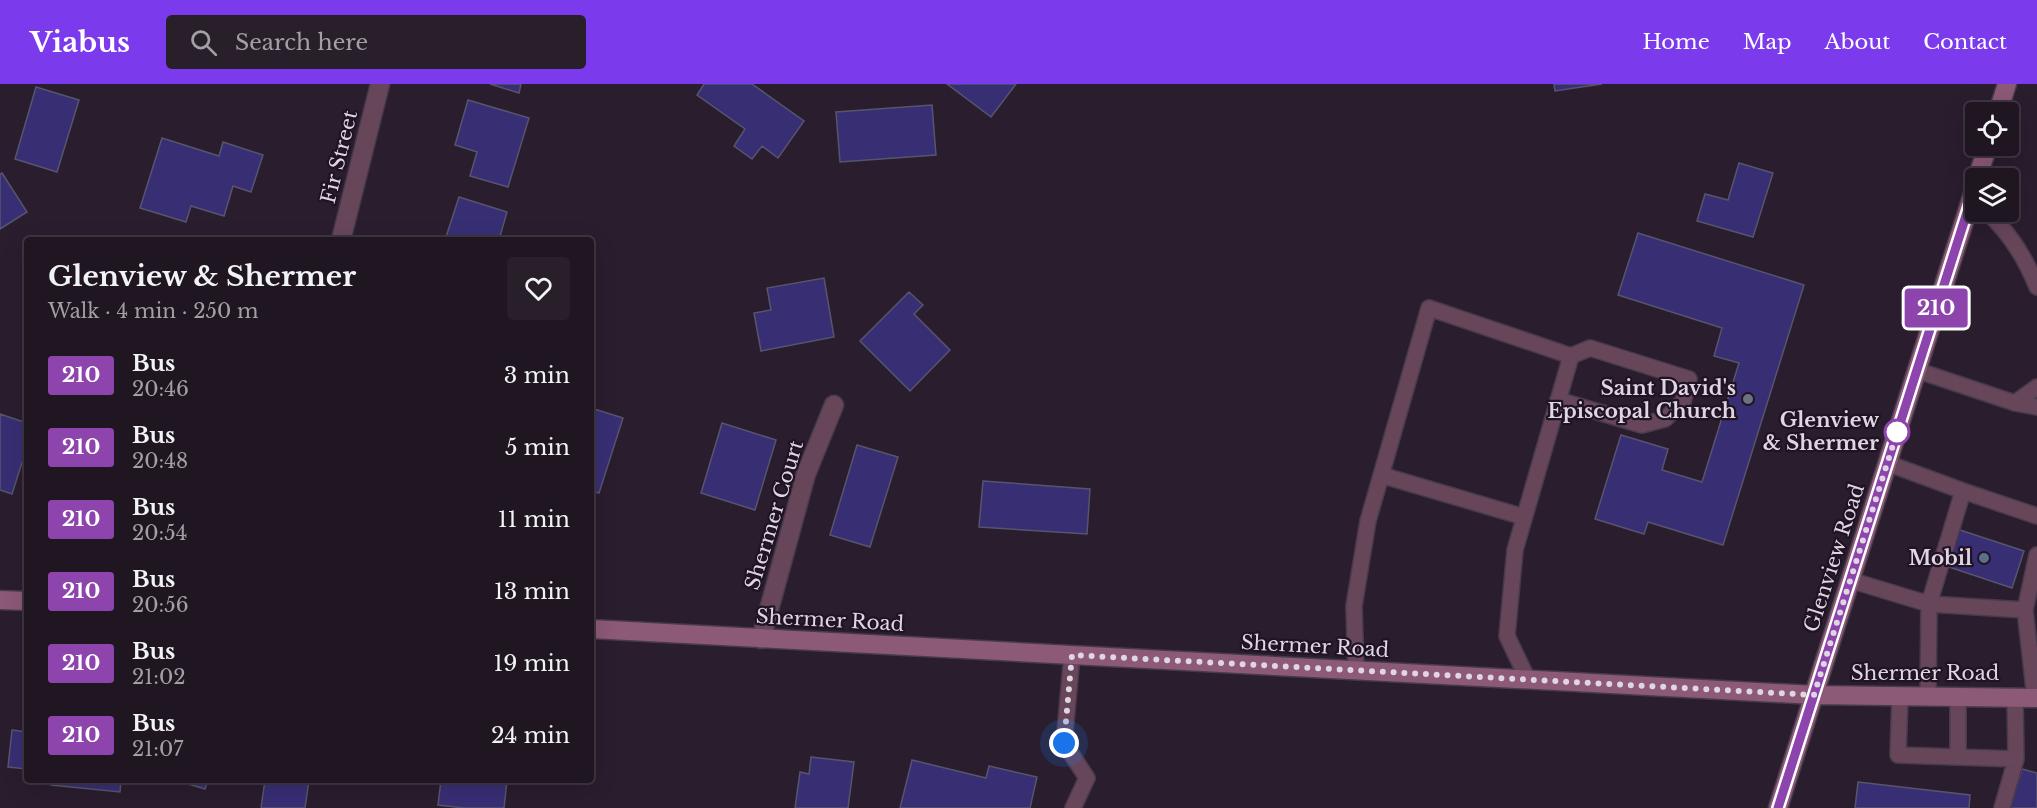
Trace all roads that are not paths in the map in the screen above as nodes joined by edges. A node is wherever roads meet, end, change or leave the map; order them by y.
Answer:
1 (380, 84) edge
2 (2007, 84) edge
3 (2001, 102) edge
4 (1965, 221) edge
5 (1998, 222) edge
6 (342, 237) edge
7 (2037, 286) edge
8 (1571, 356) junction
9 (1916, 370) junction
10 (2037, 387) edge
11 (1558, 400) junction
12 (2015, 403) junction
13 (834, 405) dead end
14 (2037, 407) edge
15 (1887, 463) junction
16 (1382, 475) junction
17 (1964, 491) junction
18 (2037, 516) edge
19 (1524, 517) junction
20 (2037, 555) edge
21 (1850, 580) junction
22 (0, 600) edge
23 (24, 601) edge
24 (1929, 604) junction
25 (2025, 610) junction
26 (594, 629) edge
27 (761, 639) junction
28 (1072, 655) junction
29 (1356, 670) junction
30 (1527, 680) junction
31 (1814, 695) junction
32 (1958, 696) junction
33 (2015, 696) junction
34 (1900, 697) junction
35 (1928, 697) junction
36 (2036, 698) edge
37 (1958, 757) junction
38 (2016, 759) junction
39 (1073, 808) edge
40 (1778, 808) edge
41 (2002, 808) edge

1 - 6 street, Fir Street
2 - 3 main road
4 - 9 main road, Glenview Road
5 - 7 lane
8 - 11 lane
8 - 11 lane
8 - 16 lane
9 - 12 lane
9 - 15 main road, Glenview Road
10 - 12 lane
11 - 19 lane
12 - 14 lane
13 - 27 street, Shermer Court
15 - 17 lane
15 - 21 main road, Glenview Road
16 - 19 lane
16 - 29 lane
17 - 18 lane
17 - 24 lane
19 - 30 lane
20 - 25 lane
21 - 24 lane
21 - 31 main road, Glenview Road
22 - 23 main road
24 - 25 lane
24 - 35 lane
25 - 36 lane
26 - 27 main road, Shermer Road
27 - 28 main road, Shermer Road
28 - 29 main road, Shermer Road
28 - 39 lane
29 - 30 main road, Shermer Road
30 - 31 main road, Shermer Road
31 - 34 main road, Shermer Road
31 - 40 main road, Glenview Road
32 - 33 main road, Shermer Road
32 - 35 main road, Shermer Road
32 - 37 lane
33 - 36 main road, Shermer Road
33 - 38 lane
34 - 35 main road, Shermer Road
34 - 37 lane
37 - 38 lane
38 - 41 lane

